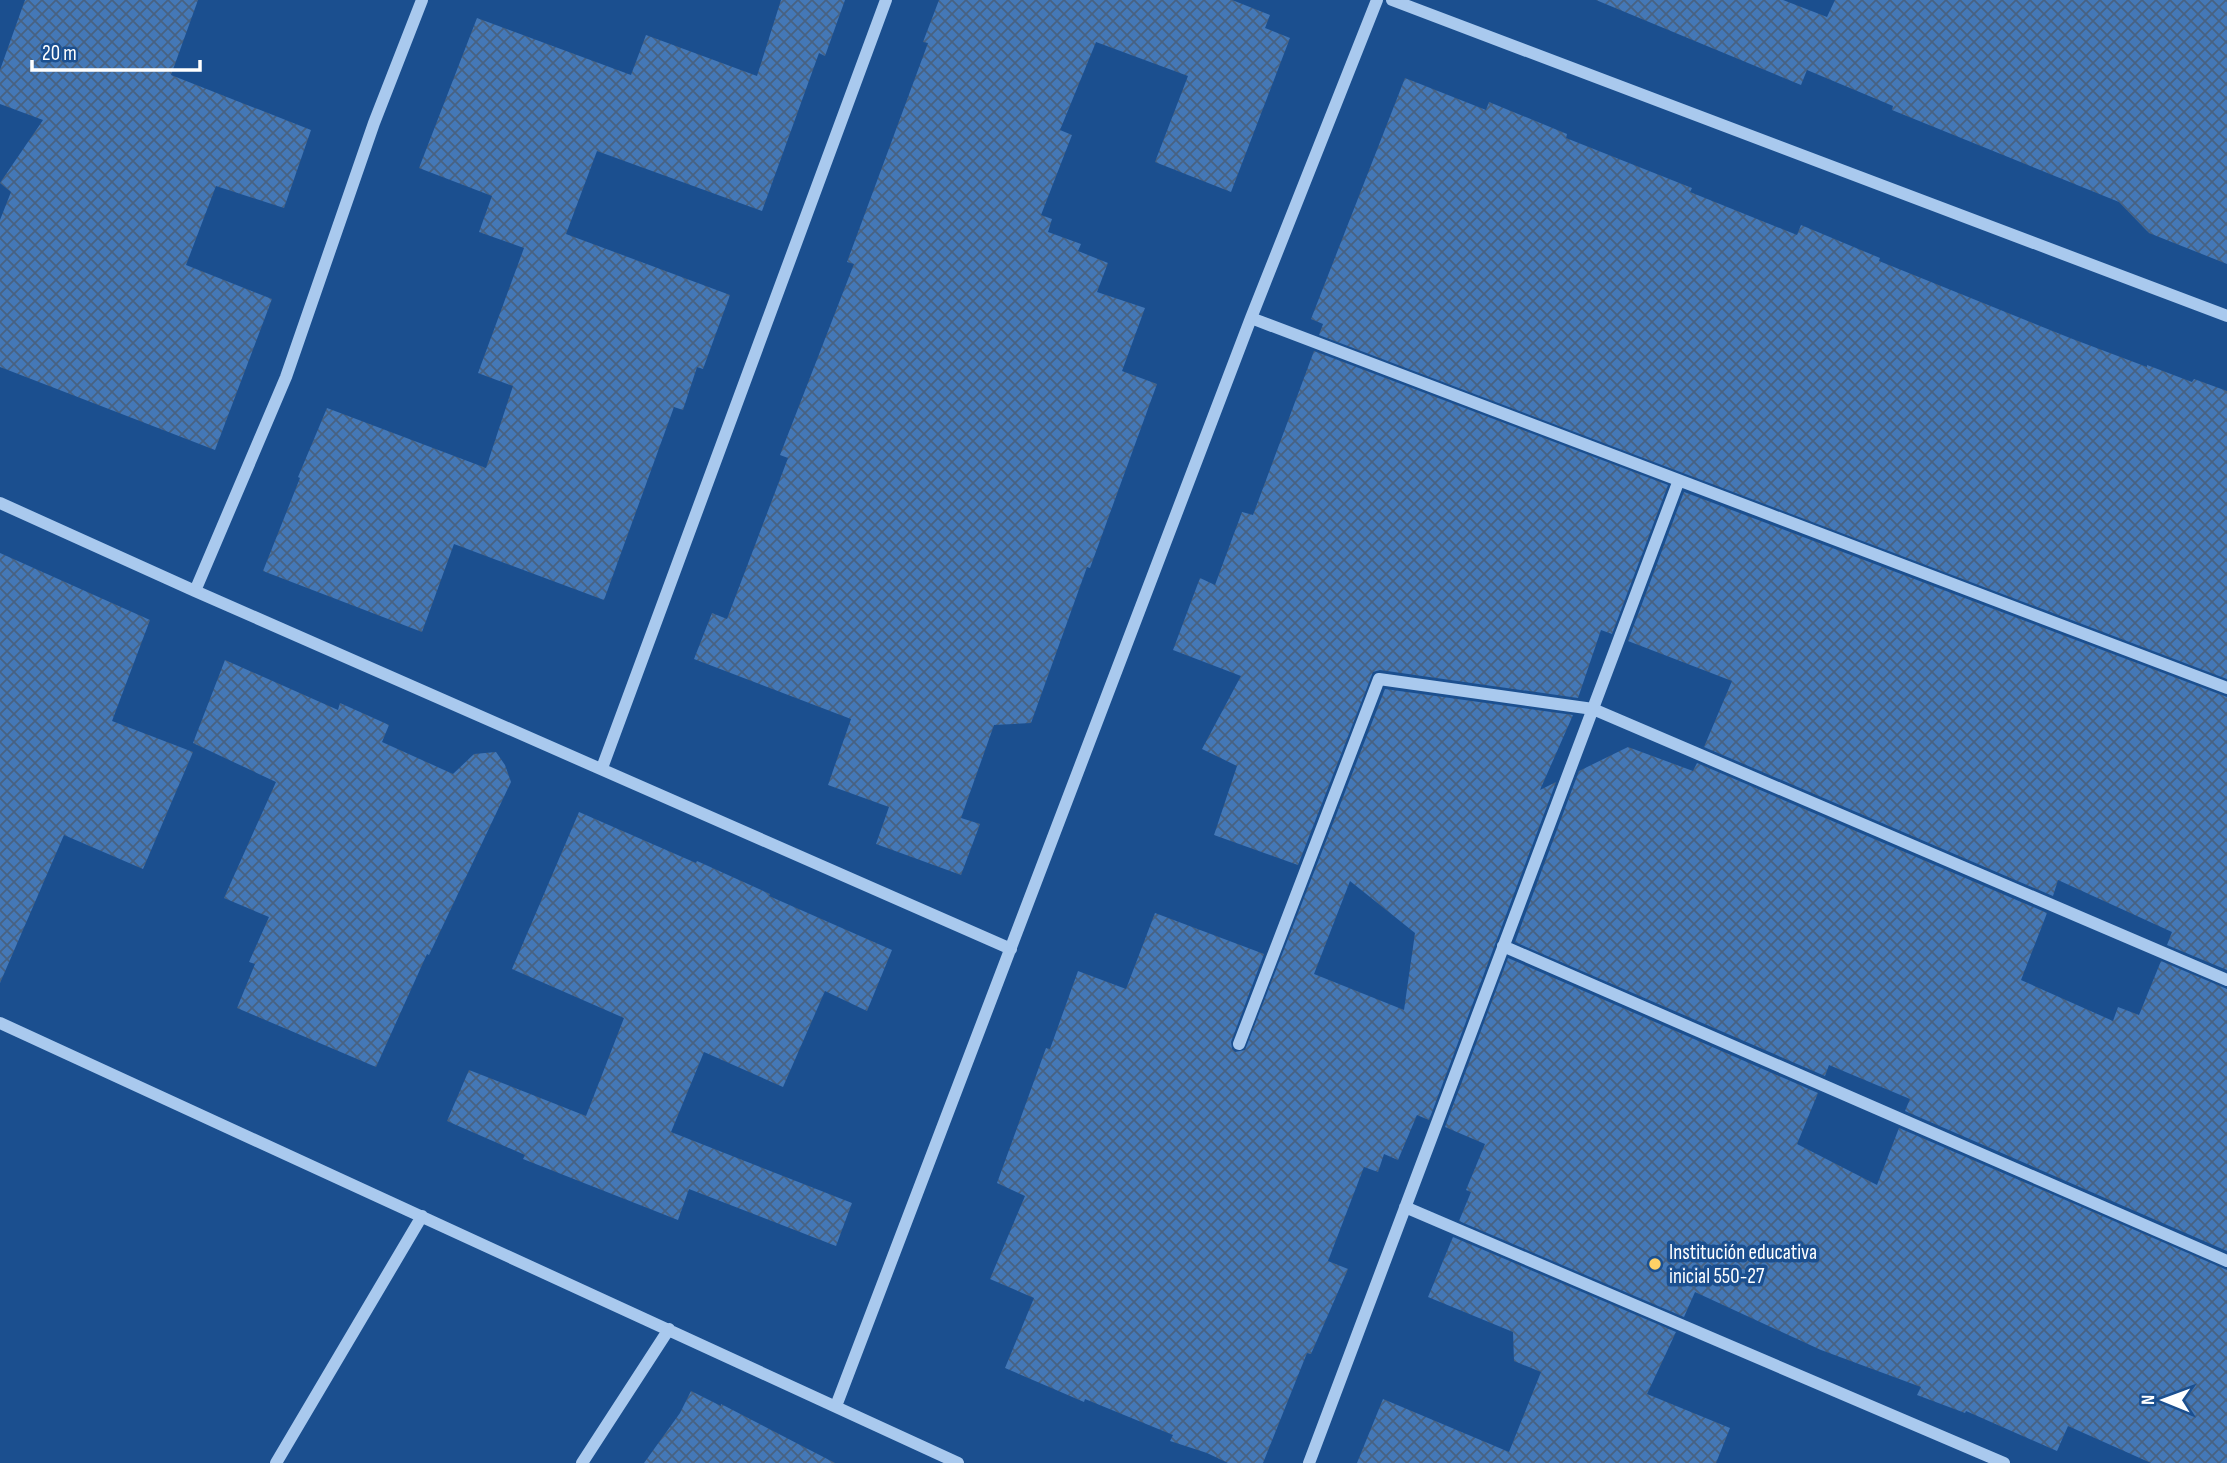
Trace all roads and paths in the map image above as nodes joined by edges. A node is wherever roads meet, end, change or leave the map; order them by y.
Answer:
1 (422, 0) edge
2 (886, 0) edge
3 (1377, 0) edge
4 (1392, 0) edge
5 (2227, 316) edge
6 (1251, 318) junction
7 (1679, 481) junction
8 (0, 503) edge
9 (195, 591) junction
10 (2227, 688) edge
11 (1593, 709) junction
12 (602, 768) junction
13 (1503, 946) junction
14 (1011, 949) junction
15 (2227, 980) edge
16 (0, 1023) edge
17 (1239, 1044) dead end
18 (1405, 1207) junction
19 (422, 1216) junction
20 (2227, 1261) edge
21 (669, 1329) junction
22 (835, 1406) junction
23 (276, 1463) edge
24 (582, 1463) edge
25 (958, 1463) edge
26 (1308, 1463) edge
27 (2004, 1463) edge

1 - 9 street
2 - 12 street
3 - 6 street
4 - 5 street
6 - 7 street
6 - 14 street
7 - 10 street
7 - 11 street
8 - 9 street
9 - 12 street
11 - 13 street
11 - 15 street
11 - 17 street
12 - 14 street
13 - 18 street
13 - 20 street
14 - 22 street
16 - 19 street
18 - 26 street
18 - 27 street
19 - 21 street
19 - 23 street
21 - 22 street
21 - 24 street
22 - 25 street

